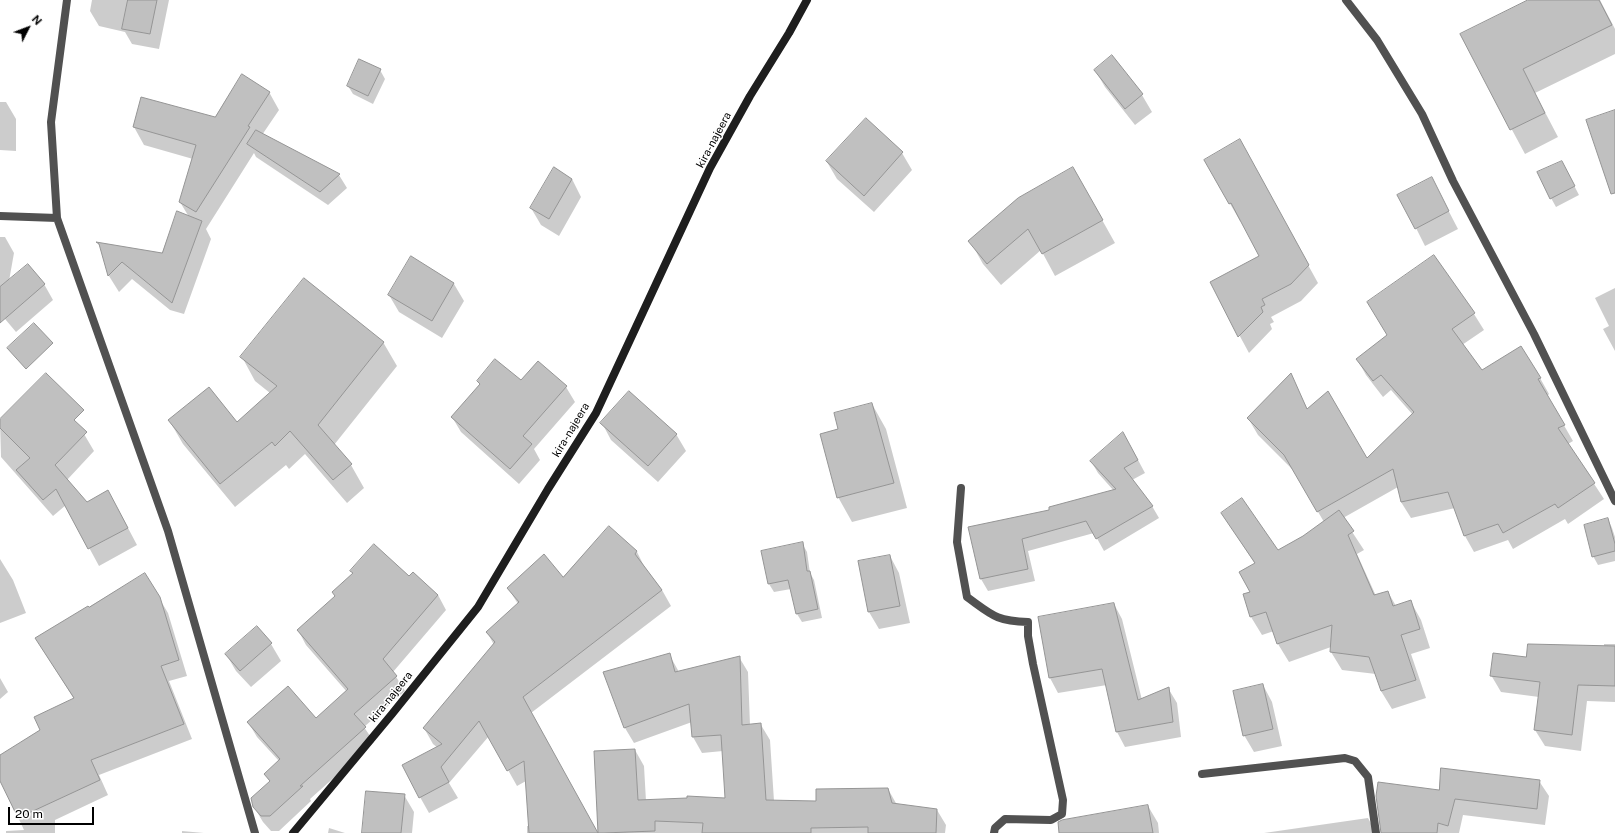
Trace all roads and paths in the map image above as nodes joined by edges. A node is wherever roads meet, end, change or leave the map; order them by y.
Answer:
1 (67, 0) edge
2 (807, 0) edge
3 (1346, 0) edge
4 (0, 216) edge
5 (57, 218) junction
6 (961, 488) dead end
7 (1615, 501) edge
8 (1202, 774) dead end
9 (255, 833) edge
10 (293, 833) edge
11 (994, 833) edge
12 (1376, 833) edge

1 - 5 street
2 - 10 street, kira-najeera
3 - 7 street
4 - 5 street
5 - 9 street
6 - 11 street
8 - 12 street

